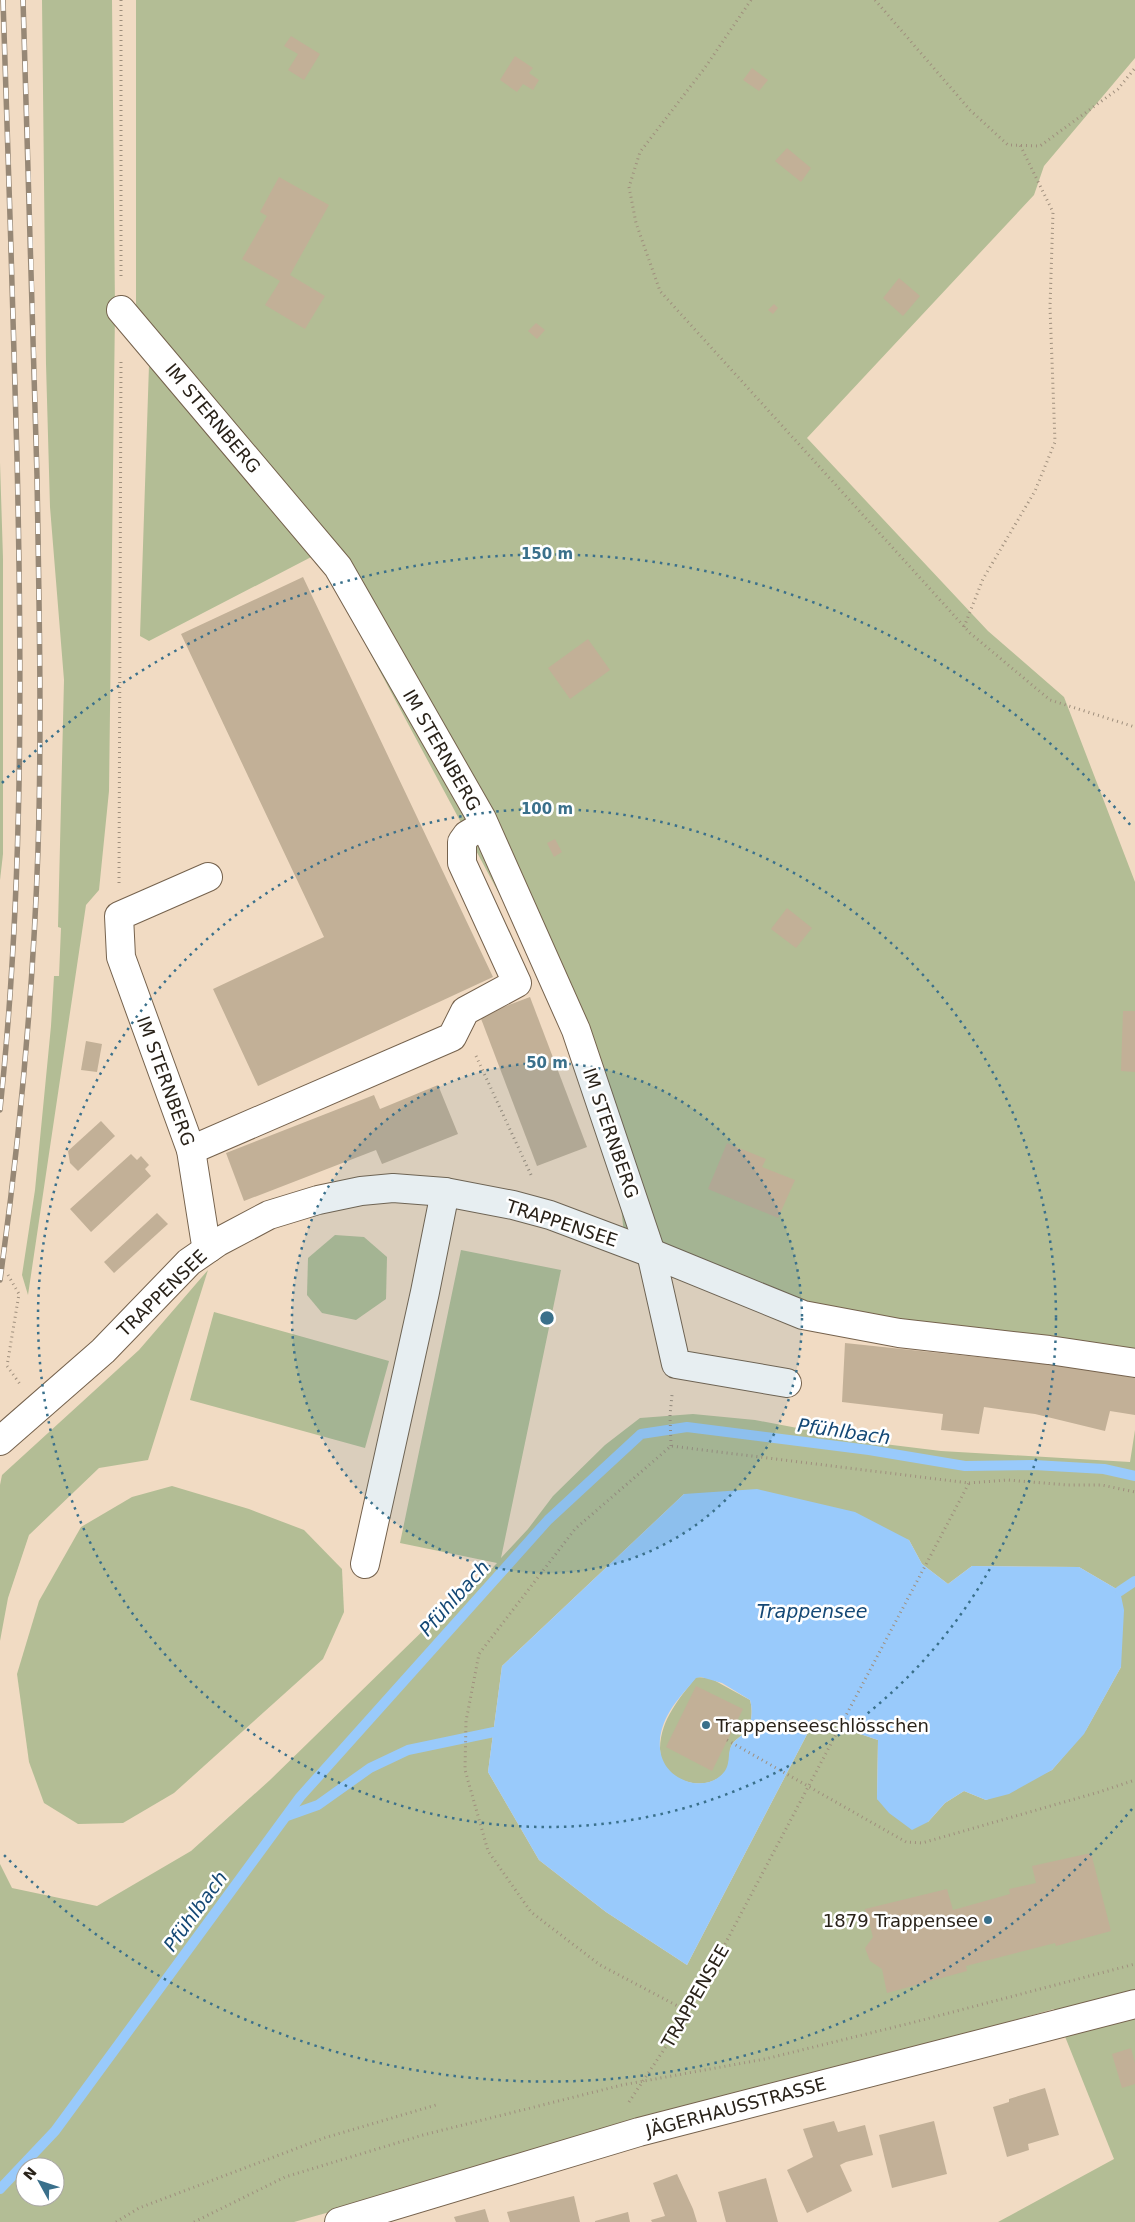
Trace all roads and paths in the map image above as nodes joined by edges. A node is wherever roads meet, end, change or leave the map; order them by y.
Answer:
1 (121, 0) edge
2 (751, 0) edge
3 (875, 0) edge
4 (1135, 68) edge
5 (1020, 145) junction
6 (122, 310) junction
7 (964, 626) junction
8 (1135, 727) edge
9 (484, 825) junction
10 (208, 877) dead end
11 (119, 916) junction
12 (460, 1021) junction
13 (191, 1150) junction
14 (445, 1192) junction
15 (550, 1215) junction
16 (209, 1248) junction
17 (651, 1253) junction
18 (8, 1275) dead end
19 (1135, 1364) edge
20 (787, 1383) dead end
21 (22, 1386) dead end
22 (670, 1415) dead end
23 (0, 1441) edge
24 (671, 1446) junction
25 (969, 1483) junction
26 (1135, 1492) edge
27 (365, 1564) dead end
28 (727, 1740) dead end
29 (1135, 1780) edge
30 (810, 1786) junction
31 (1135, 1964) edge
32 (1135, 2004) edge
33 (689, 2012) junction
34 (642, 2082) junction
35 (629, 2103) dead end
36 (436, 2105) dead end
37 (116, 2222) edge
38 (194, 2222) edge
39 (339, 2222) edge

1 - 6 path
2 - 7 path
3 - 5 path
4 - 5 path
5 - 7 path
6 - 9 street, IM STERNBERG
6 - 11 path
7 - 8 path
9 - 12 street
9 - 17 street, IM STERNBERG
10 - 11 street
11 - 13 street, IM STERNBERG
12 - 13 street
12 - 15 path
13 - 16 street, IM STERNBERG
14 - 15 street, TRAPPENSEE
14 - 16 street, TRAPPENSEE
14 - 27 street
15 - 17 street, TRAPPENSEE
16 - 23 street, TRAPPENSEE
17 - 19 street, TRAPPENSEE
17 - 20 street, IM STERNBERG
18 - 21 path
22 - 24 path
24 - 25 path
24 - 33 path
25 - 26 path
25 - 30 path, TRAPPENSEE
28 - 30 path
29 - 30 path
30 - 33 path, TRAPPENSEE
31 - 34 path
32 - 39 street, JÄGERHAUSSTRASSE
33 - 34 path, TRAPPENSEE
34 - 35 path, TRAPPENSEE
34 - 38 path
36 - 37 path

